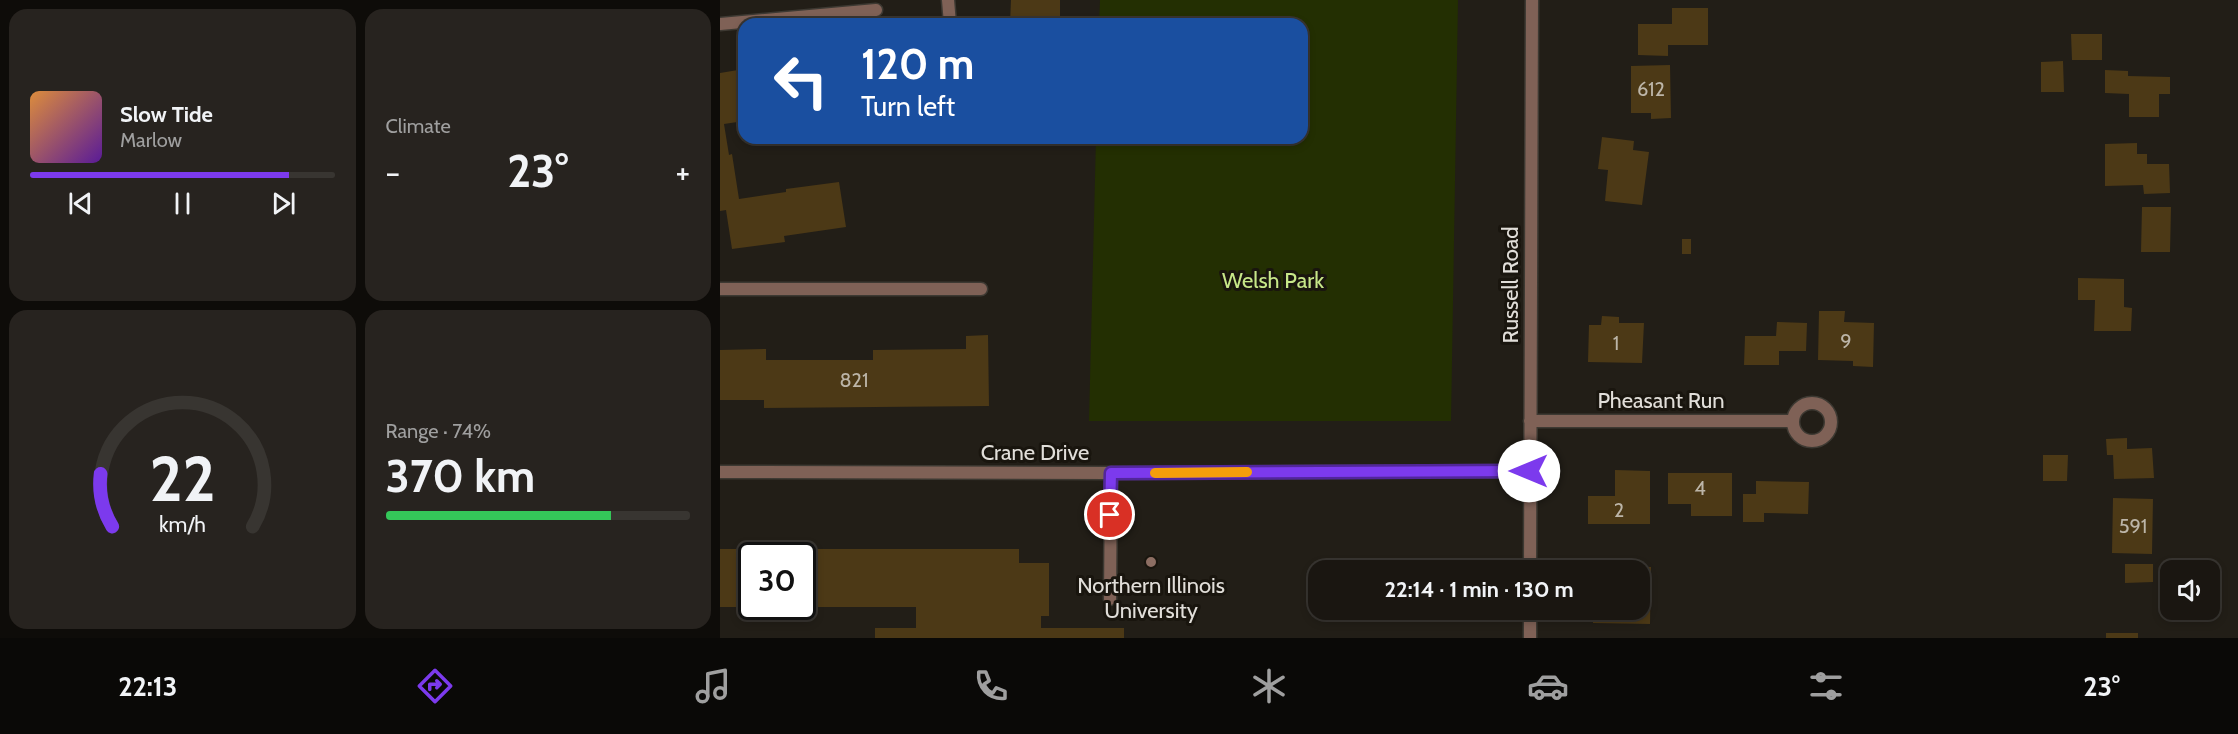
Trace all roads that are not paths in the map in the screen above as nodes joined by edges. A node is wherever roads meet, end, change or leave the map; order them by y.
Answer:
1 (948, 0) edge
2 (1532, 0) edge
3 (876, 10) dead end
4 (787, 18) edge
5 (950, 18) edge
6 (738, 22) edge
7 (720, 24) edge
8 (720, 289) edge
9 (981, 289) dead end
10 (1530, 421) junction
11 (1792, 421) dead end
12 (1529, 471) junction
13 (720, 472) edge
14 (1111, 473) junction
15 (1530, 560) edge
16 (1110, 598) dead end
17 (1530, 620) edge
18 (1530, 638) edge

1 - 5 street
2 - 10 street, Russell Road
3 - 4 street
6 - 7 street
8 - 9 street
10 - 11 street, Pheasant Run
10 - 12 street, Russell Road
12 - 14 street, Crane Drive
12 - 15 street, Russell Road
13 - 14 street, Crane Drive
14 - 16 street
17 - 18 street

